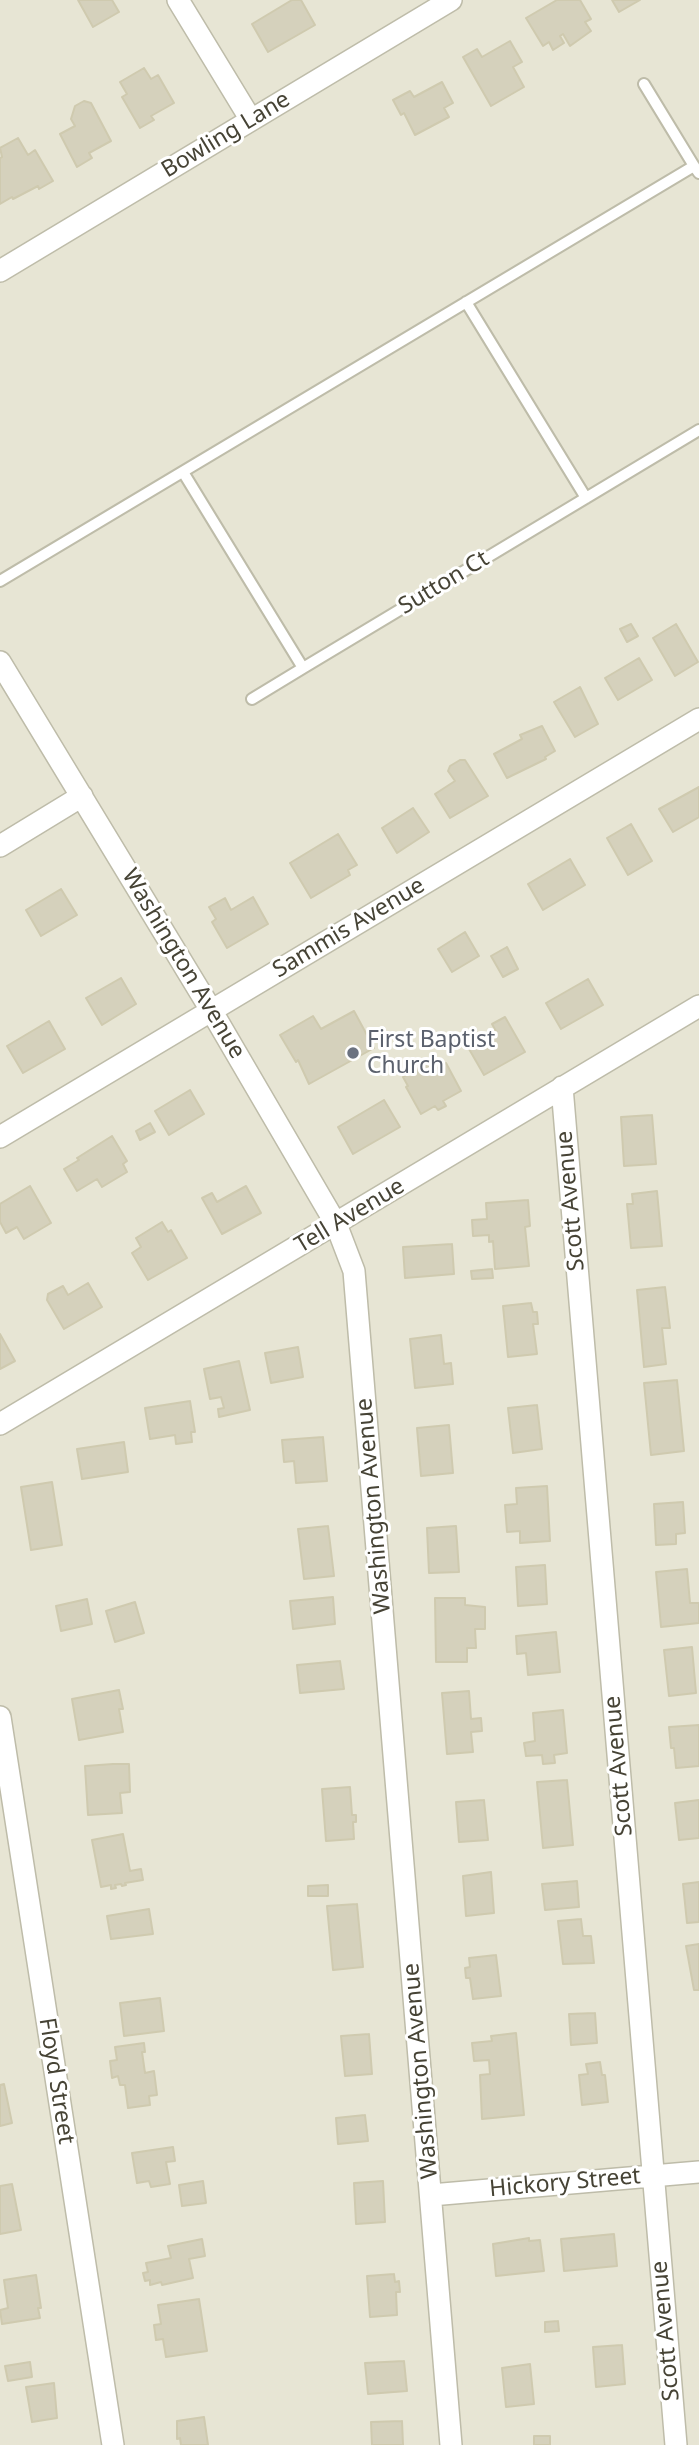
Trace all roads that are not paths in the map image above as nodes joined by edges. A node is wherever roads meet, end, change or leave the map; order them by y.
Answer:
1 (178, 0) edge
2 (451, 0) edge
3 (644, 84) dead end
4 (251, 120) junction
5 (697, 170) edge
6 (0, 271) edge
7 (466, 302) junction
8 (699, 430) edge
9 (183, 472) junction
10 (586, 498) junction
11 (0, 581) edge
12 (0, 662) edge
13 (303, 668) junction
14 (252, 699) dead end
15 (699, 719) edge
16 (82, 796) junction
17 (0, 846) edge
18 (699, 1006) edge
19 (211, 1010) junction
20 (562, 1087) junction
21 (0, 1137) edge
22 (336, 1224) junction
23 (0, 1424) edge
24 (0, 1717) edge
25 (699, 2172) edge
26 (653, 2175) junction
27 (431, 2195) junction
28 (113, 2445) edge
29 (451, 2445) edge
30 (676, 2445) edge

1 - 4 street
2 - 4 street, Bowling Lane
3 - 5 lane
4 - 6 street, Bowling Lane
5 - 7 lane
7 - 9 lane
7 - 10 lane
8 - 10 lane, Sutton Ct
9 - 11 lane
9 - 13 lane
10 - 13 lane, Sutton Ct
12 - 16 street, Washington Avenue
13 - 14 lane, Sutton Ct
15 - 19 street, Sammis Avenue
16 - 17 street
16 - 19 street, Washington Avenue
18 - 20 street, Tell Avenue
19 - 21 street, Sammis Avenue
19 - 22 street, Washington Avenue
20 - 22 street, Tell Avenue
20 - 26 street, Scott Avenue
22 - 23 street, Tell Avenue
22 - 27 street, Washington Avenue
24 - 28 street, Floyd Street
25 - 26 street, Hickory Street
26 - 27 street, Hickory Street
26 - 30 street, Scott Avenue
27 - 29 street, Washington Avenue

